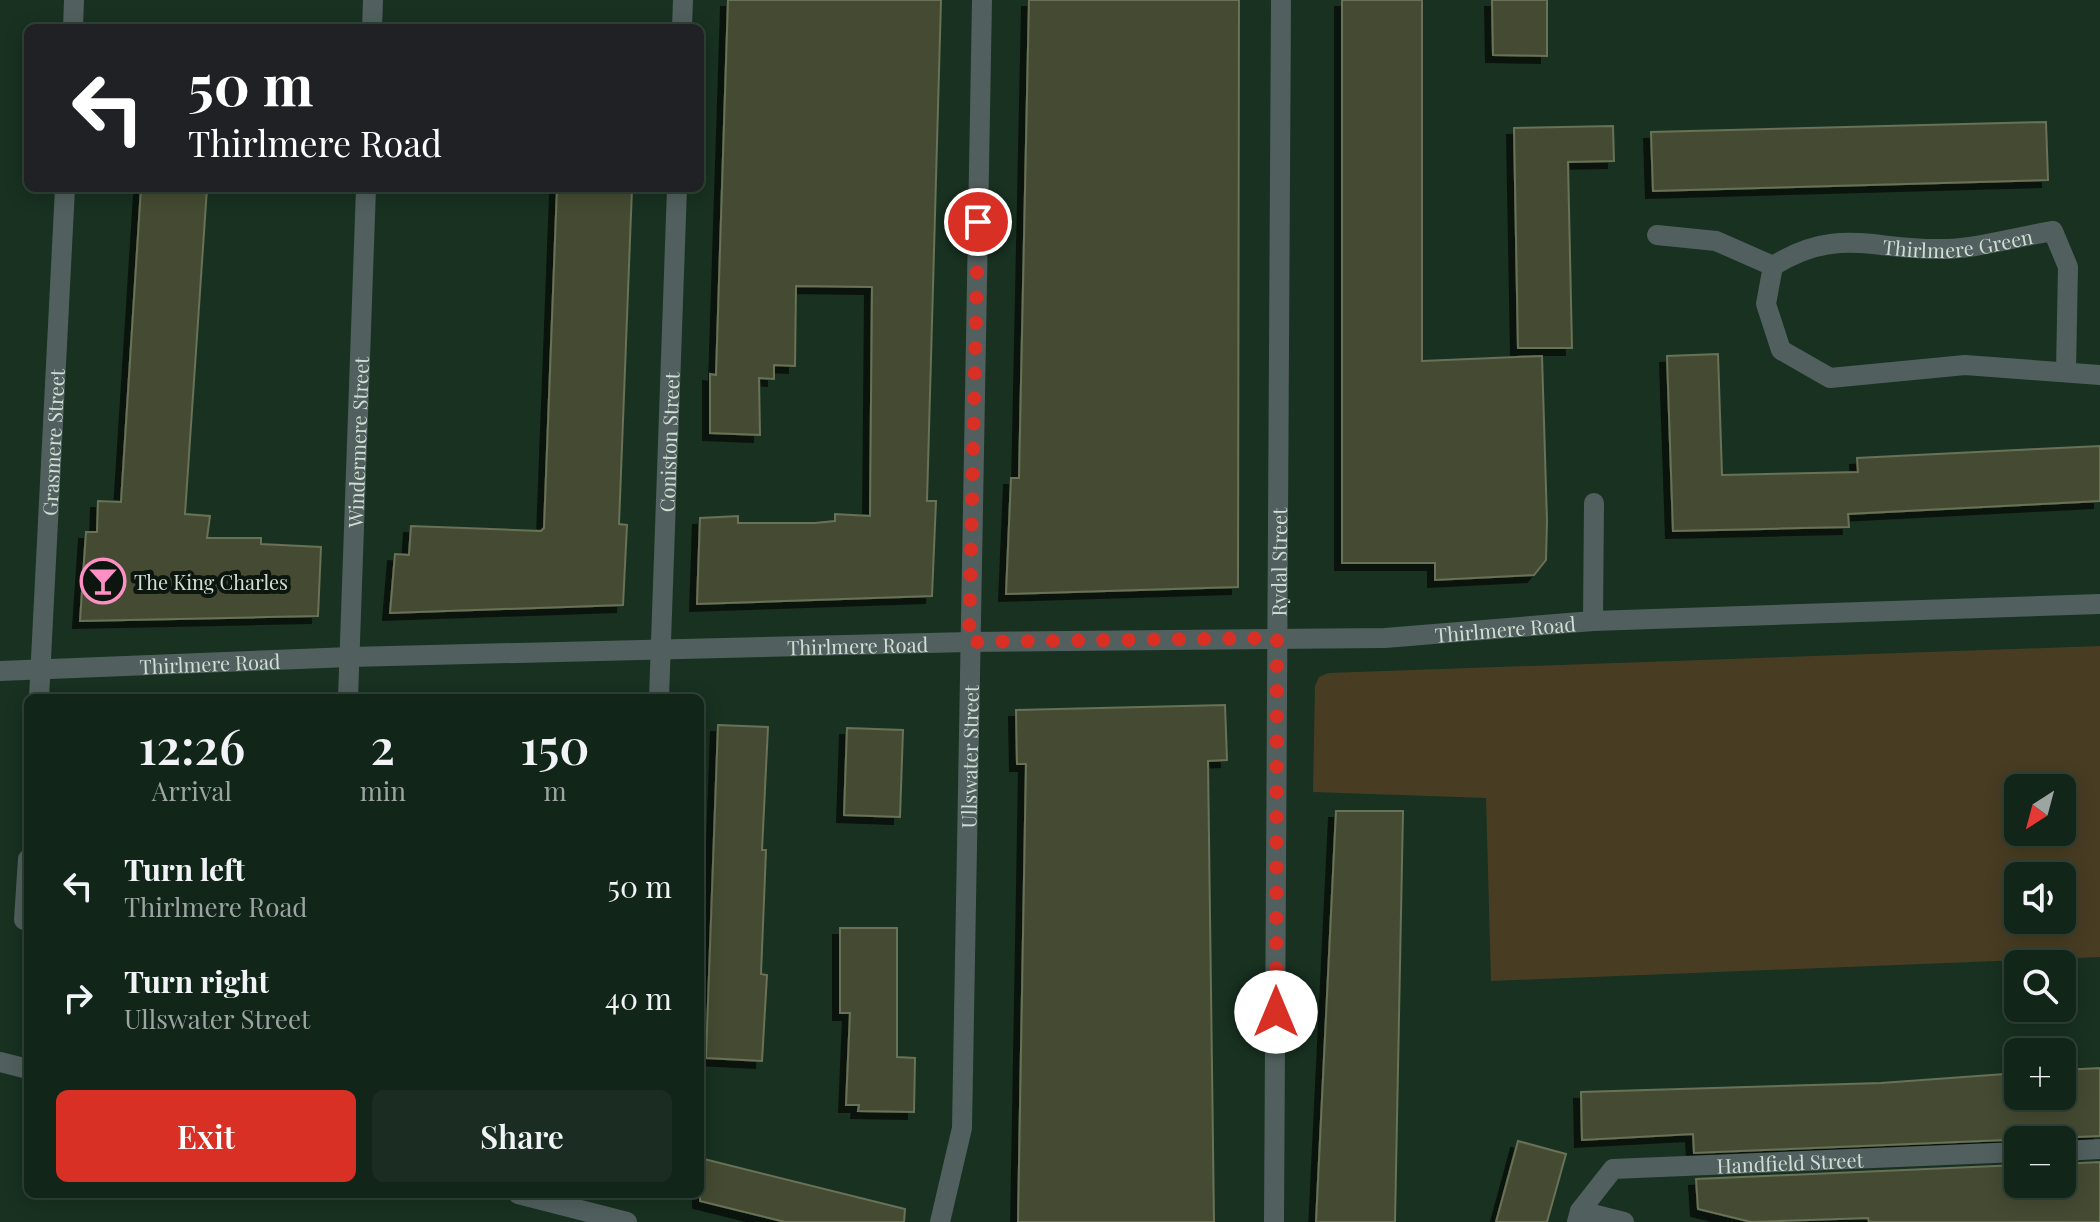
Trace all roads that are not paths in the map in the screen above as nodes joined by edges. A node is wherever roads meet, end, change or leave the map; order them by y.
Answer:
1 (74, 0) edge
2 (373, 0) edge
3 (683, 0) edge
4 (982, 0) edge
5 (1281, 0) edge
6 (73, 24) edge
7 (372, 24) edge
8 (682, 24) edge
9 (65, 192) edge
10 (366, 192) edge
11 (677, 192) edge
12 (1657, 235) dead end
13 (1773, 266) junction
14 (2066, 370) junction
15 (2100, 375) edge
16 (1594, 503) dead end
17 (2100, 604) edge
18 (1593, 621) junction
19 (1277, 638) junction
20 (969, 642) junction
21 (661, 649) junction
22 (350, 657) junction
23 (41, 670) junction
24 (0, 671) edge
25 (39, 694) edge
26 (348, 694) edge
27 (659, 694) edge
28 (0, 1062) edge
29 (24, 1068) edge
30 (2100, 1149) edge
31 (2076, 1150) edge
32 (2004, 1153) edge
33 (534, 1198) edge
34 (1579, 1217) edge
35 (627, 1222) edge
36 (940, 1222) edge
37 (1274, 1222) edge
38 (1624, 1222) edge

1 - 6 street
2 - 7 street
3 - 8 street
4 - 20 street, Ullswater Street
5 - 19 street, Rydal Street
9 - 23 street, Grasmere Street
10 - 22 street, Windermere Street
11 - 21 street, Coniston Street
12 - 13 street
13 - 14 street
13 - 14 street, Thirlmere Green
14 - 15 street
16 - 18 street
17 - 18 street, Thirlmere Road
18 - 19 street, Thirlmere Road
19 - 20 street, Thirlmere Road
19 - 37 street, Rydal Street
20 - 21 street, Thirlmere Road
20 - 36 street, Ullswater Street
21 - 22 street, Thirlmere Road
21 - 27 street, Coniston Street
22 - 23 street, Thirlmere Road
22 - 26 street, Windermere Street
23 - 24 street, Thirlmere Road
23 - 25 street, Grasmere Street
28 - 29 street
30 - 31 street
32 - 34 street, Handfield Street
33 - 35 street
34 - 38 street

